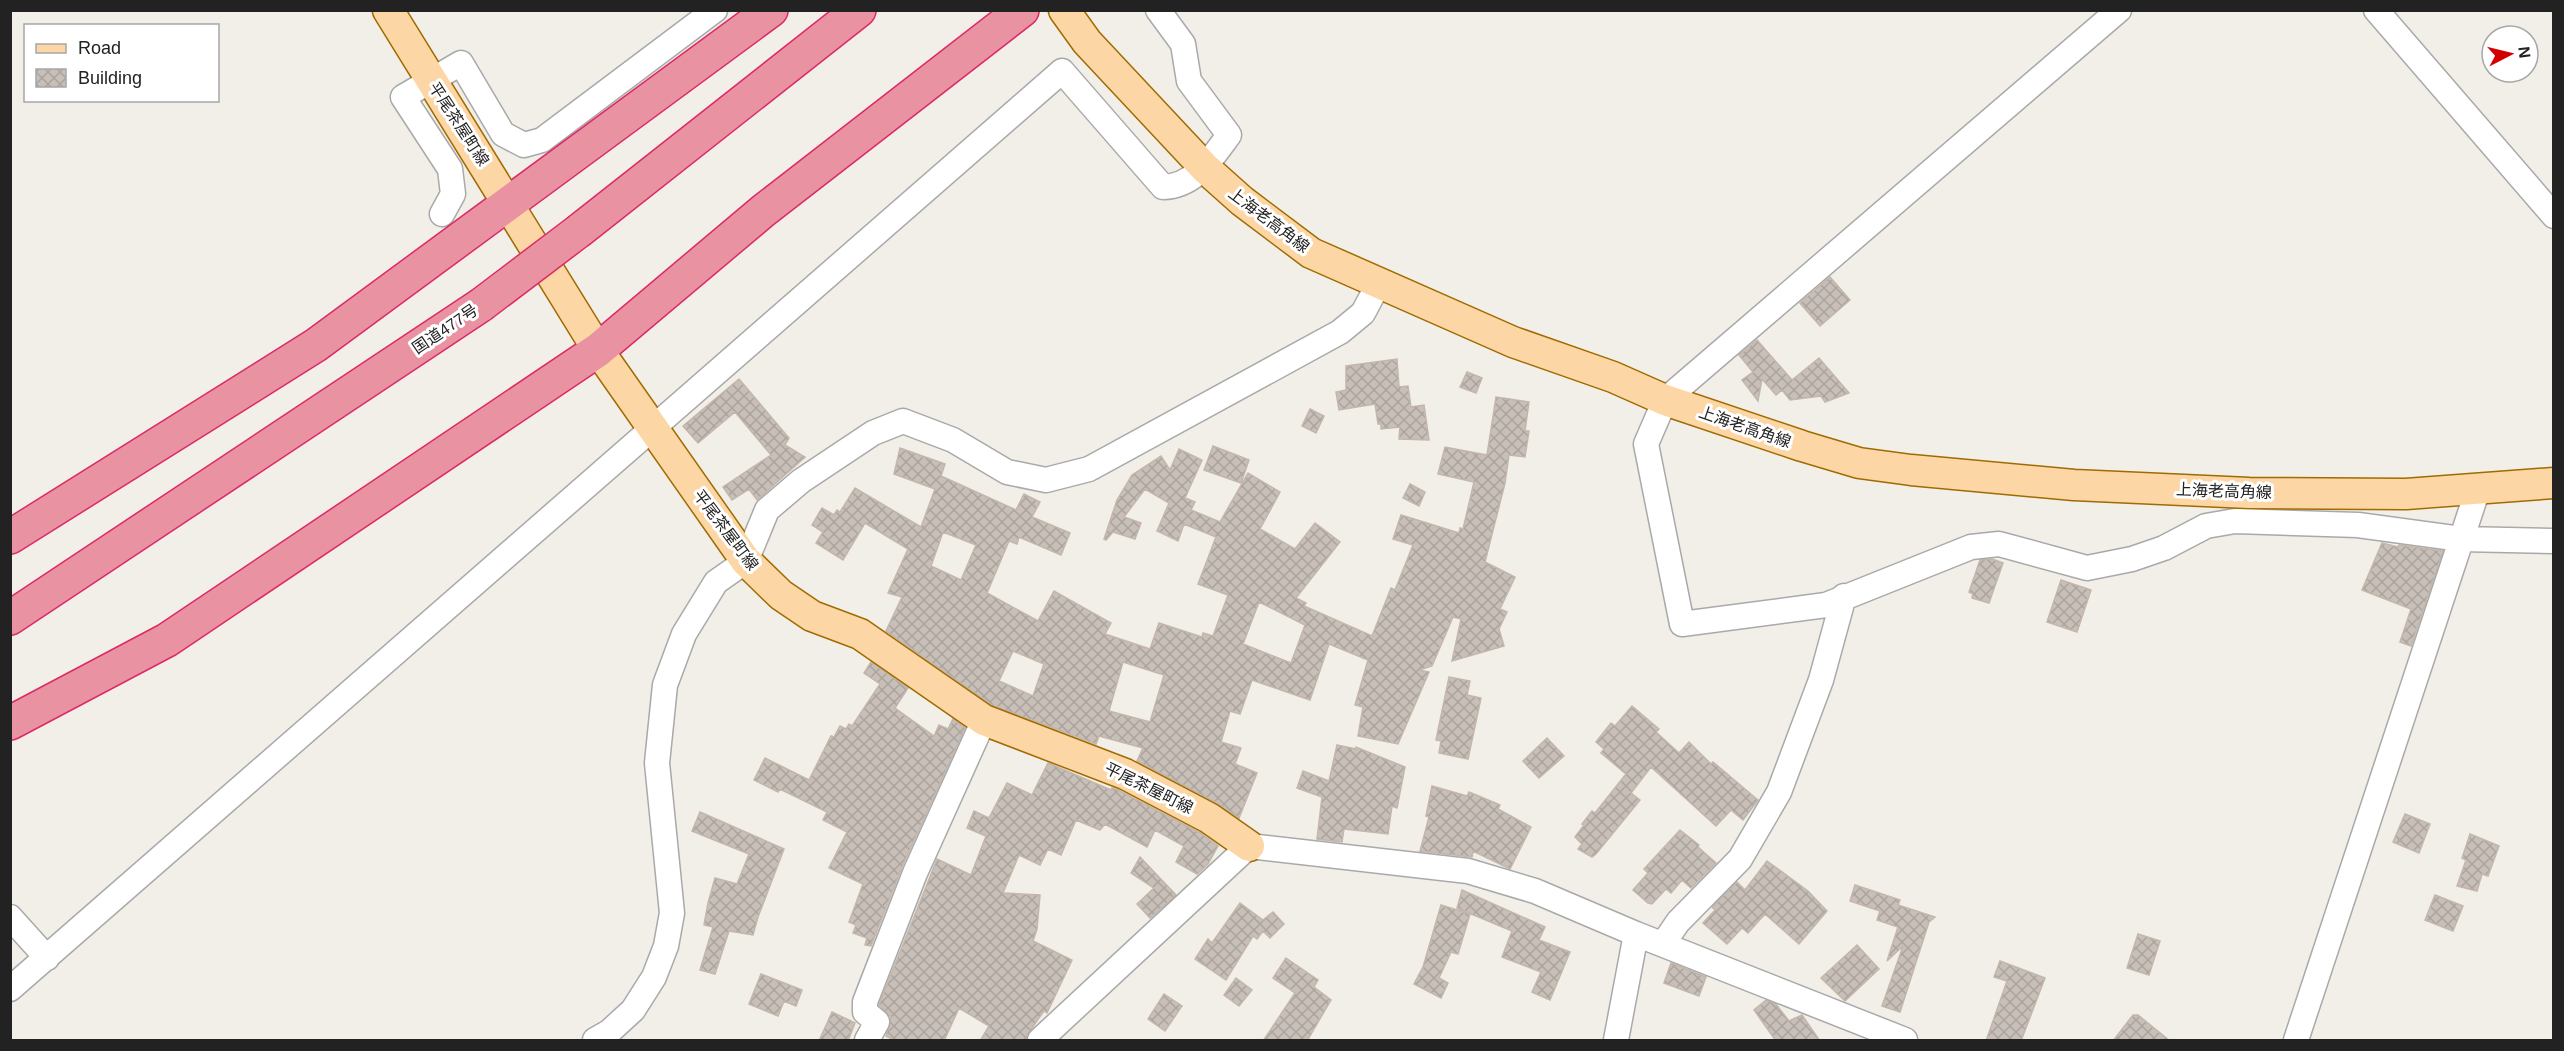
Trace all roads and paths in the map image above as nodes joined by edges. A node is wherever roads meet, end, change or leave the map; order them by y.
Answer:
1 (388, 10) edge
2 (715, 10) edge
3 (771, 10) edge
4 (859, 10) edge
5 (1022, 10) edge
6 (1065, 10) edge
7 (1158, 10) edge
8 (2119, 10) edge
9 (2376, 10) edge
10 (430, 80) junction
11 (1205, 168) junction
12 (508, 201) junction
13 (442, 214) dead end
14 (2553, 216) edge
15 (1379, 283) junction
16 (598, 350) junction
17 (1665, 400) junction
18 (653, 429) junction
19 (2553, 483) edge
20 (2478, 489) junction
21 (10, 537) edge
22 (2461, 539) junction
23 (2553, 541) edge
24 (746, 561) junction
25 (1844, 596) junction
26 (10, 618) edge
27 (984, 720) junction
28 (10, 723) edge
29 (1250, 846) junction
30 (10, 917) edge
31 (1636, 934) junction
32 (1663, 944) junction
33 (46, 958) junction
34 (10, 989) edge
35 (595, 1041) edge
36 (867, 1041) edge
37 (1040, 1041) edge
38 (1616, 1041) edge
39 (1905, 1041) edge
40 (2296, 1041) edge

1 - 10 main road, 平尾茶屋町線
2 - 10 street
3 - 12 highway
4 - 26 highway, 国道477号, bridge
5 - 16 highway
6 - 11 main road, 上海老高角線
7 - 11 street
8 - 17 street
9 - 14 street
10 - 12 main road, 平尾茶屋町線
10 - 13 street
11 - 15 main road, 上海老高角線
11 - 18 street
12 - 16 main road, 平尾茶屋町線
12 - 21 highway
15 - 17 main road, 上海老高角線
15 - 24 street
16 - 18 main road, 平尾茶屋町線
16 - 28 highway
17 - 20 main road, 上海老高角線
17 - 25 street
18 - 24 main road, 平尾茶屋町線
18 - 33 street
19 - 20 main road, 上海老高角線
20 - 22 street
22 - 23 street
22 - 25 street
22 - 40 street
24 - 27 main road, 平尾茶屋町線
24 - 35 street
25 - 32 street
27 - 29 main road, 平尾茶屋町線
27 - 36 street
29 - 31 street
29 - 37 street
30 - 33 street
31 - 32 street
31 - 38 street
32 - 39 street
33 - 34 street

